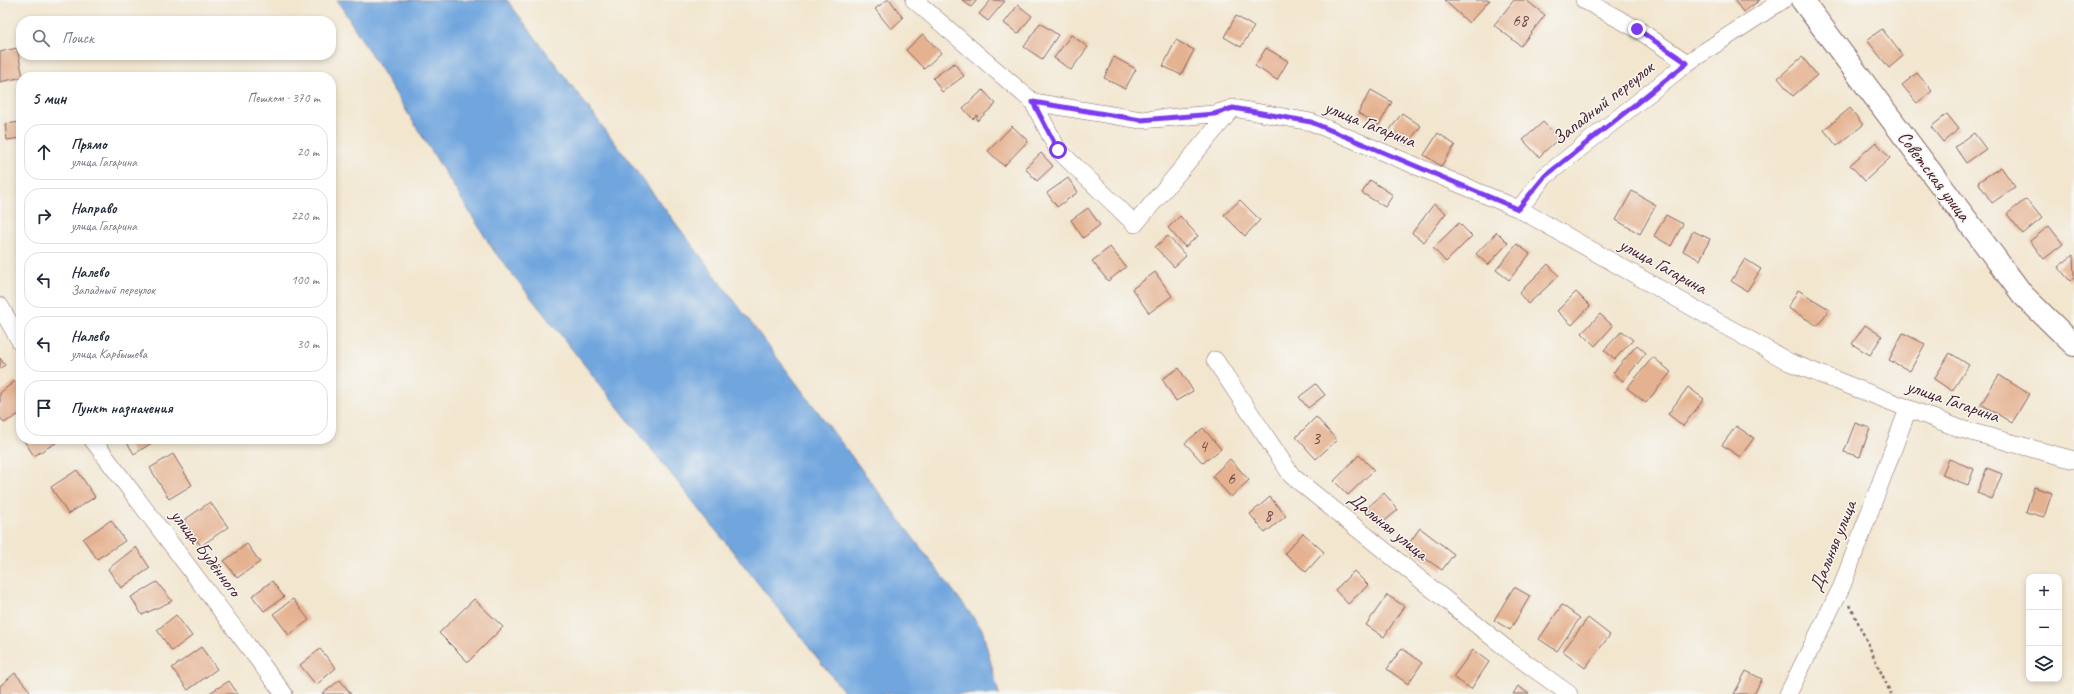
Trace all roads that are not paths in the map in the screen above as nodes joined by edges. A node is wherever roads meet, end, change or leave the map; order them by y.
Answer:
1 (914, 0) edge
2 (1584, 0) edge
3 (1783, 0) edge
4 (1802, 0) edge
5 (1687, 63) junction
6 (1033, 102) junction
7 (1233, 108) junction
8 (1518, 209) junction
9 (0, 306) edge
10 (16, 334) edge
11 (2074, 345) edge
12 (1215, 360) dead end
13 (1908, 408) junction
14 (96, 444) edge
15 (2074, 460) edge
16 (284, 694) edge
17 (1569, 694) edge
18 (1788, 694) edge

1 - 6 street
2 - 5 street
3 - 5 street, Западный переулок
4 - 11 street, Советская улица
5 - 8 street, Западный переулок
6 - 7 street, улица Гагарина
6 - 7 street
7 - 8 street, улица Гагарина
8 - 13 street, улица Гагарина
9 - 10 street
12 - 17 street, Дальняя улица
13 - 15 street, улица Гагарина
13 - 18 street, Дальняя улица
14 - 16 street, улица Будённого

